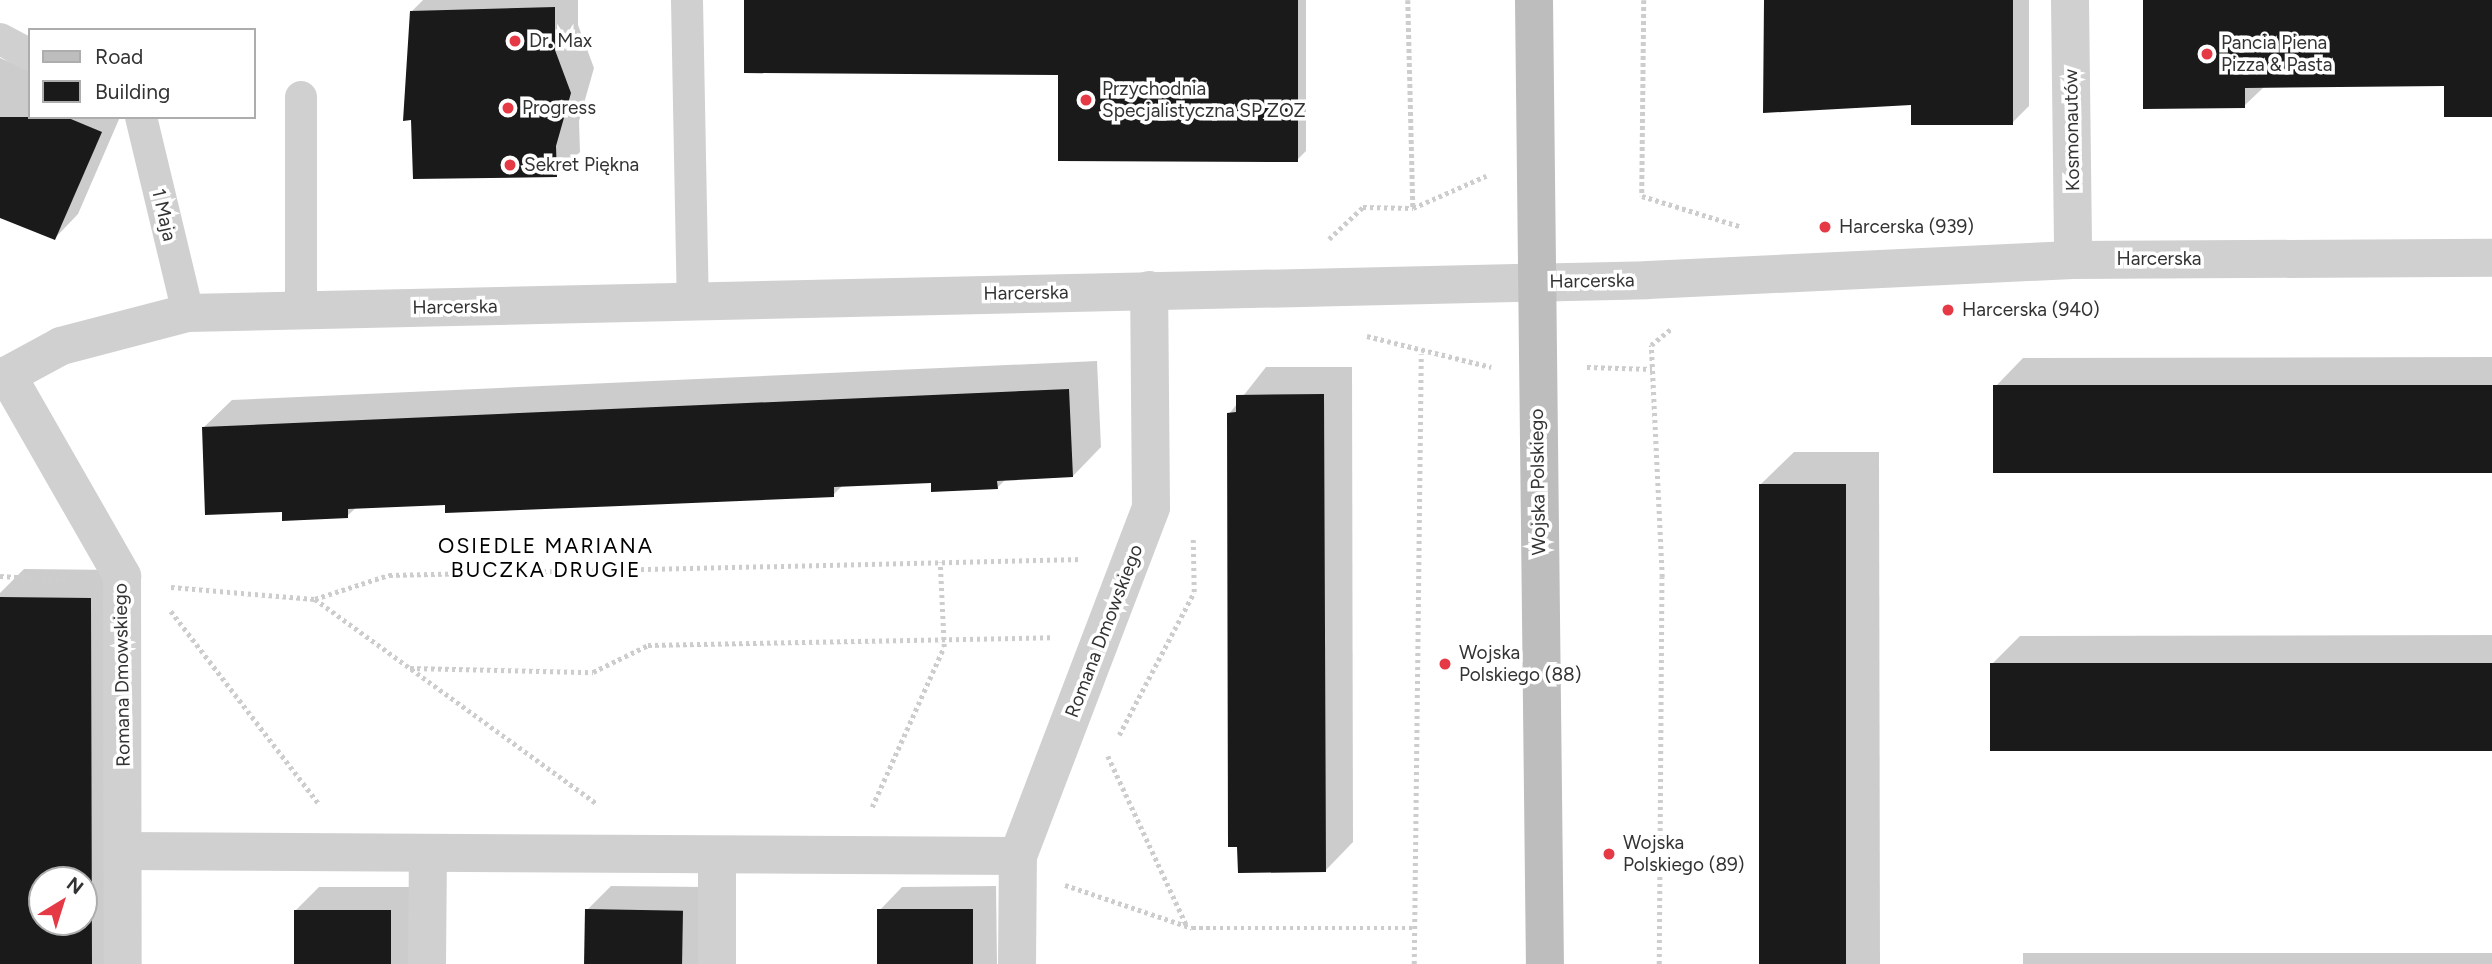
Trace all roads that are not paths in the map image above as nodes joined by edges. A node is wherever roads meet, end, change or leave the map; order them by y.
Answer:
1 (687, 0) edge
2 (1534, 0) edge
3 (2070, 0) edge
4 (0, 39) edge
5 (28, 54) edge
6 (302, 97) dead end
7 (141, 119) edge
8 (2492, 258) edge
9 (2073, 260) junction
10 (1536, 281) junction
11 (1149, 290) junction
12 (692, 301) junction
13 (301, 310) junction
14 (188, 313) junction
15 (4, 377) edge
16 (123, 851) junction
17 (428, 853) junction
18 (717, 855) junction
19 (1017, 863) junction
20 (123, 964) edge
21 (427, 964) edge
22 (718, 964) edge
23 (1017, 964) edge
24 (1545, 964) edge

1 - 12 lane
2 - 10 street, Wojska Polskiego
3 - 9 street, Kosmonautów
4 - 5 lane
6 - 13 lane
7 - 14 lane, 1 Maja
8 - 9 street, Harcerska
9 - 10 street, Harcerska
10 - 11 street, Harcerska
10 - 24 street, Wojska Polskiego
11 - 12 street, Harcerska
11 - 19 street, Romana Dmowskiego
12 - 13 street, Harcerska
13 - 14 street, Harcerska
14 - 15 street, Harcerska
15 - 16 street, Romana Dmowskiego
16 - 17 street
16 - 20 street, Romana Dmowskiego
17 - 18 street
17 - 21 street
18 - 19 street
18 - 22 street
19 - 23 street, Romana Dmowskiego

